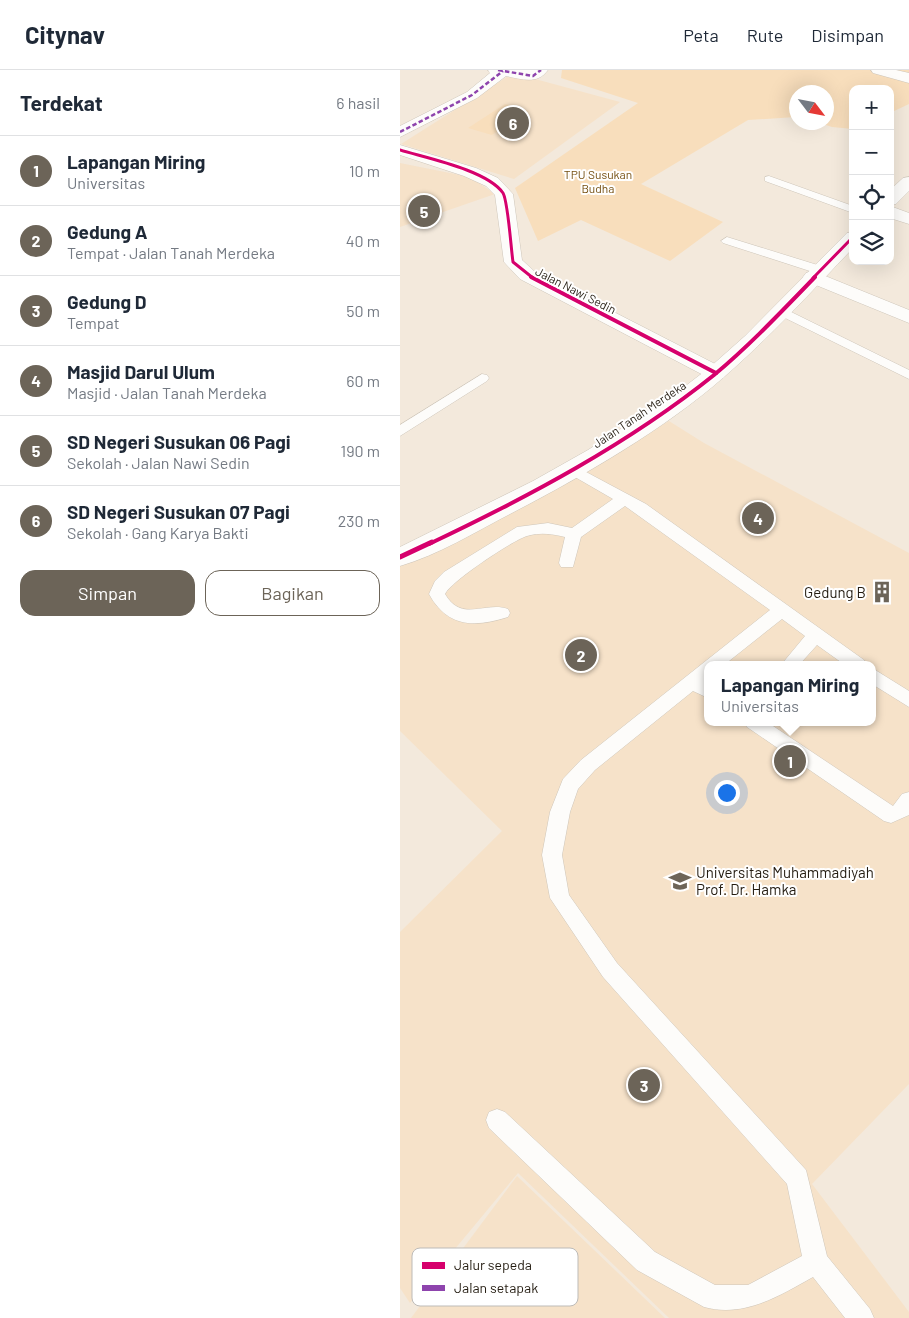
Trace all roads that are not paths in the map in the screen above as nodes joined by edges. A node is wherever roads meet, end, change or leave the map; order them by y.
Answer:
1 (541, 70) edge
2 (878, 70) edge
3 (499, 71) edge
4 (909, 78) edge
5 (400, 132) edge
6 (400, 150) edge
7 (769, 179) dead end
8 (909, 182) edge
9 (894, 196) edge
10 (849, 209) edge
11 (894, 213) edge
12 (909, 219) edge
13 (726, 241) dead end
14 (849, 241) edge
15 (816, 274) junction
16 (782, 311) junction
17 (909, 317) edge
18 (716, 373) junction
19 (909, 375) edge
20 (482, 378) dead end
21 (400, 431) edge
22 (573, 470) junction
23 (624, 499) junction
24 (574, 534) junction
25 (400, 556) edge
26 (567, 563) dead end
27 (782, 610) junction
28 (502, 613) dead end
29 (816, 634) junction
30 (717, 661) edge
31 (792, 661) edge
32 (853, 661) edge
33 (876, 678) edge
34 (702, 680) edge
35 (909, 700) edge
36 (758, 726) edge
37 (909, 800) edge
38 (497, 1120) dead end
39 (816, 1262) junction
40 (861, 1318) edge

1 - 3 street
2 - 4 street
3 - 5 street
6 - 18 street, Jalan Nawi Sedin
7 - 10 lane
8 - 9 street
11 - 12 street
13 - 15 lane
14 - 15 street, Jalan Tanah Merdeka
15 - 16 street, Jalan Tanah Merdeka
15 - 17 street
16 - 18 street, Jalan Tanah Merdeka
16 - 19 lane
18 - 22 street, Jalan Tanah Merdeka
20 - 21 lane
22 - 23 lane
22 - 25 street, Jalan Tanah Merdeka
23 - 24 lane
23 - 27 lane
24 - 26 lane
24 - 28 lane
27 - 29 lane
27 - 30 lane
29 - 31 lane
29 - 32 lane
33 - 35 lane
34 - 39 lane
36 - 37 lane
38 - 39 lane
39 - 40 lane

